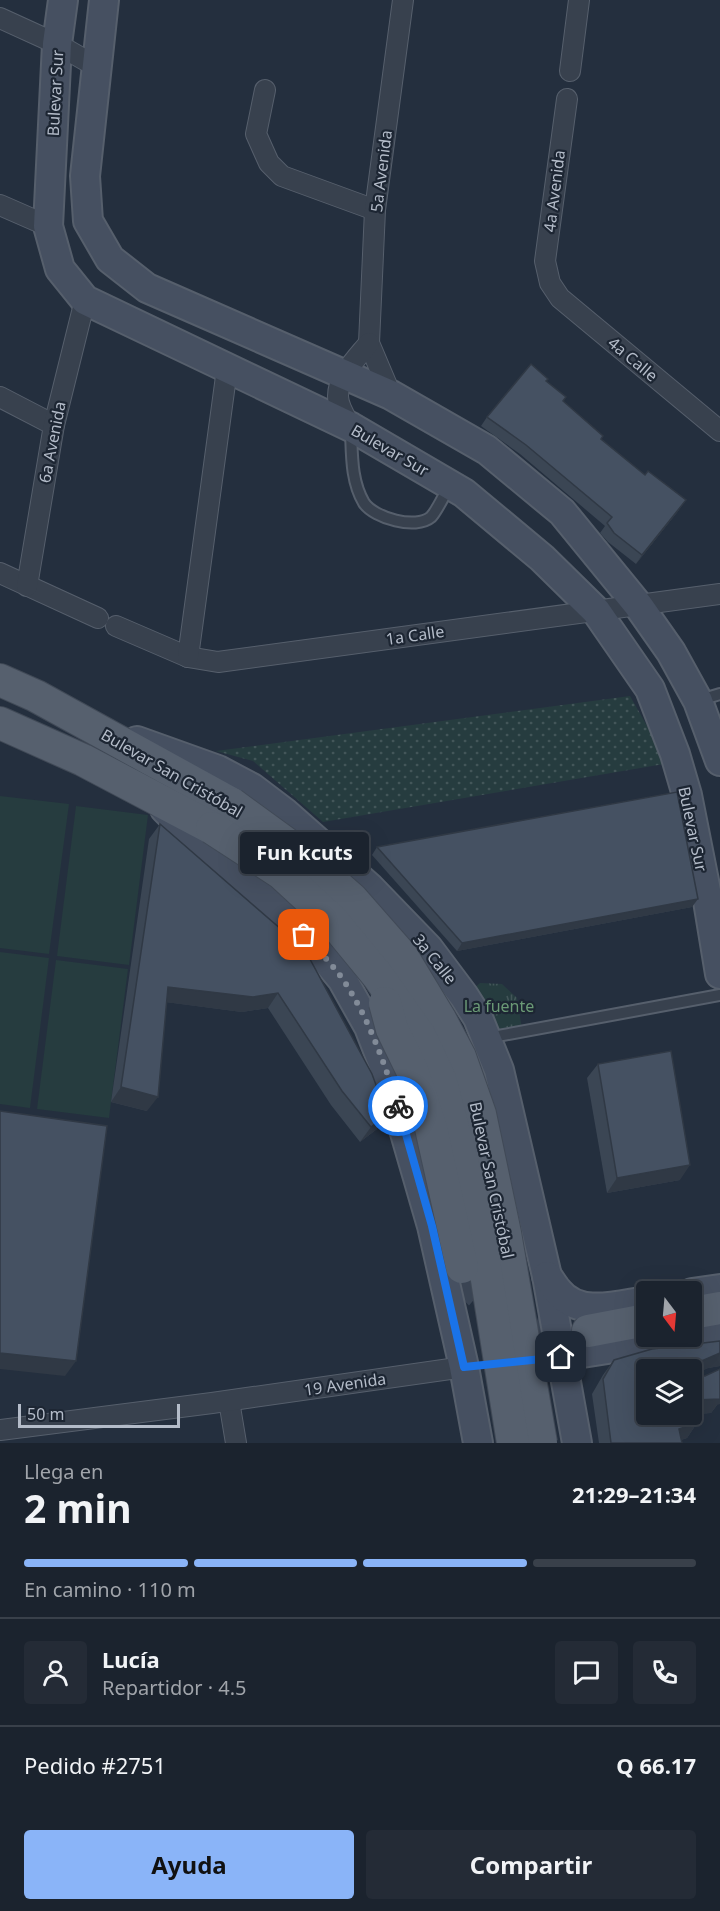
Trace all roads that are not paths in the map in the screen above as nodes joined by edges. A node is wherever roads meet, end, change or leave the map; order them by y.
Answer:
1 (63, 0) edge
2 (104, 0) edge
3 (403, 0) edge
4 (579, 0) edge
5 (0, 18) edge
6 (57, 44) junction
7 (97, 67) junction
8 (570, 70) dead end
9 (265, 90) dead end
10 (567, 99) dead end
11 (0, 205) edge
12 (375, 210) junction
13 (48, 226) junction
14 (550, 283) joint
15 (85, 300) junction
16 (369, 343) junction
17 (227, 369) junction
18 (345, 374) junction
19 (391, 395) junction
20 (0, 398) edge
21 (54, 425) junction
22 (351, 427) junction
23 (720, 431) edge
24 (450, 485) junction
25 (0, 573) edge
26 (27, 586) junction
27 (720, 594) edge
28 (638, 605) junction
29 (596, 611) junction
30 (98, 618) dead end
31 (117, 626) dead end
32 (188, 657) junction
33 (0, 680) edge
34 (709, 697) edge
35 (78, 720) junction
36 (0, 723) edge
37 (720, 761) edge
38 (155, 799) junction
39 (222, 816) junction
40 (720, 974) edge
41 (378, 976) junction
42 (720, 995) edge
43 (486, 1038) junction
44 (499, 1071) junction
45 (404, 1125) junction
46 (462, 1267) tunnel mouth
47 (547, 1276) junction
48 (720, 1289) edge
49 (702, 1292) edge
50 (636, 1302) edge
51 (720, 1308) edge
52 (702, 1311) edge
53 (636, 1322) edge
54 (588, 1331) tunnel mouth
55 (720, 1332) edge
56 (702, 1334) edge
57 (636, 1345) edge
58 (561, 1357) junction
59 (464, 1367) junction
60 (229, 1401) junction
61 (649, 1425) edge
62 (0, 1430) edge
63 (542, 1434) edge
64 (641, 1434) edge
65 (236, 1443) edge
66 (478, 1443) edge
67 (513, 1443) edge
68 (577, 1443) edge

1 - 6 main road, Bulevar Sur
2 - 7 main road
3 - 12 street, 5a Avenida
4 - 8 street
5 - 6 street
6 - 7 street
6 - 13 main road, Bulevar Sur
7 - 18 main road
9 - 12 street
10 - 14 street, 4a Avenida
11 - 13 street
12 - 16 street, 5a Avenida
13 - 15 main road, Bulevar Sur
14 - 23 street, 4a Calle
15 - 17 main road, Bulevar Sur
15 - 21 street, 6a Avenida
16 - 18 street
16 - 19 street, 5a Avenida
17 - 22 main road, Bulevar Sur
17 - 32 street
18 - 19 main road
18 - 22 street
19 - 28 main road
20 - 21 street
21 - 26 street, 6a Avenida
22 - 24 main road, Bulevar Sur
22 - 24 lane
24 - 29 main road, Bulevar Sur
25 - 26 street
26 - 30 street
27 - 28 street, 1a Calle
28 - 29 street, 1a Calle
28 - 34 main road
29 - 32 street, 1a Calle
29 - 40 main road, Bulevar Sur
31 - 32 street, 1a Calle
33 - 35 main road, Bulevar San Cristóbal
34 - 37 main road
35 - 39 main road, Bulevar San Cristóbal
35 - 43 main road, 3a Calle
36 - 38 main road, Bulevar San Cristóbal
38 - 39 main road, Bulevar San Cristóbal
38 - 45 main road
39 - 41 main road, Bulevar San Cristóbal, bridge
39 - 63 main road, Bulevar San Cristóbal, bridge
41 - 46 main road, bridge
41 - 67 main road, Bulevar San Cristóbal, bridge
42 - 43 lane
43 - 44 main road, 3a Calle
44 - 45 main road
44 - 47 main road, 3a Calle
45 - 59 main road
47 - 50 main road
47 - 58 main road, 3a Calle
48 - 49 main road
51 - 52 main road
53 - 54 main road
55 - 56 main road, 19 Avenida
57 - 58 main road, 19 Avenida
58 - 59 main road, 19 Avenida
58 - 68 main road, 3a Calle
59 - 60 street, 19 Avenida
59 - 66 main road
60 - 62 street, 19 Avenida
60 - 65 street
61 - 64 lane

